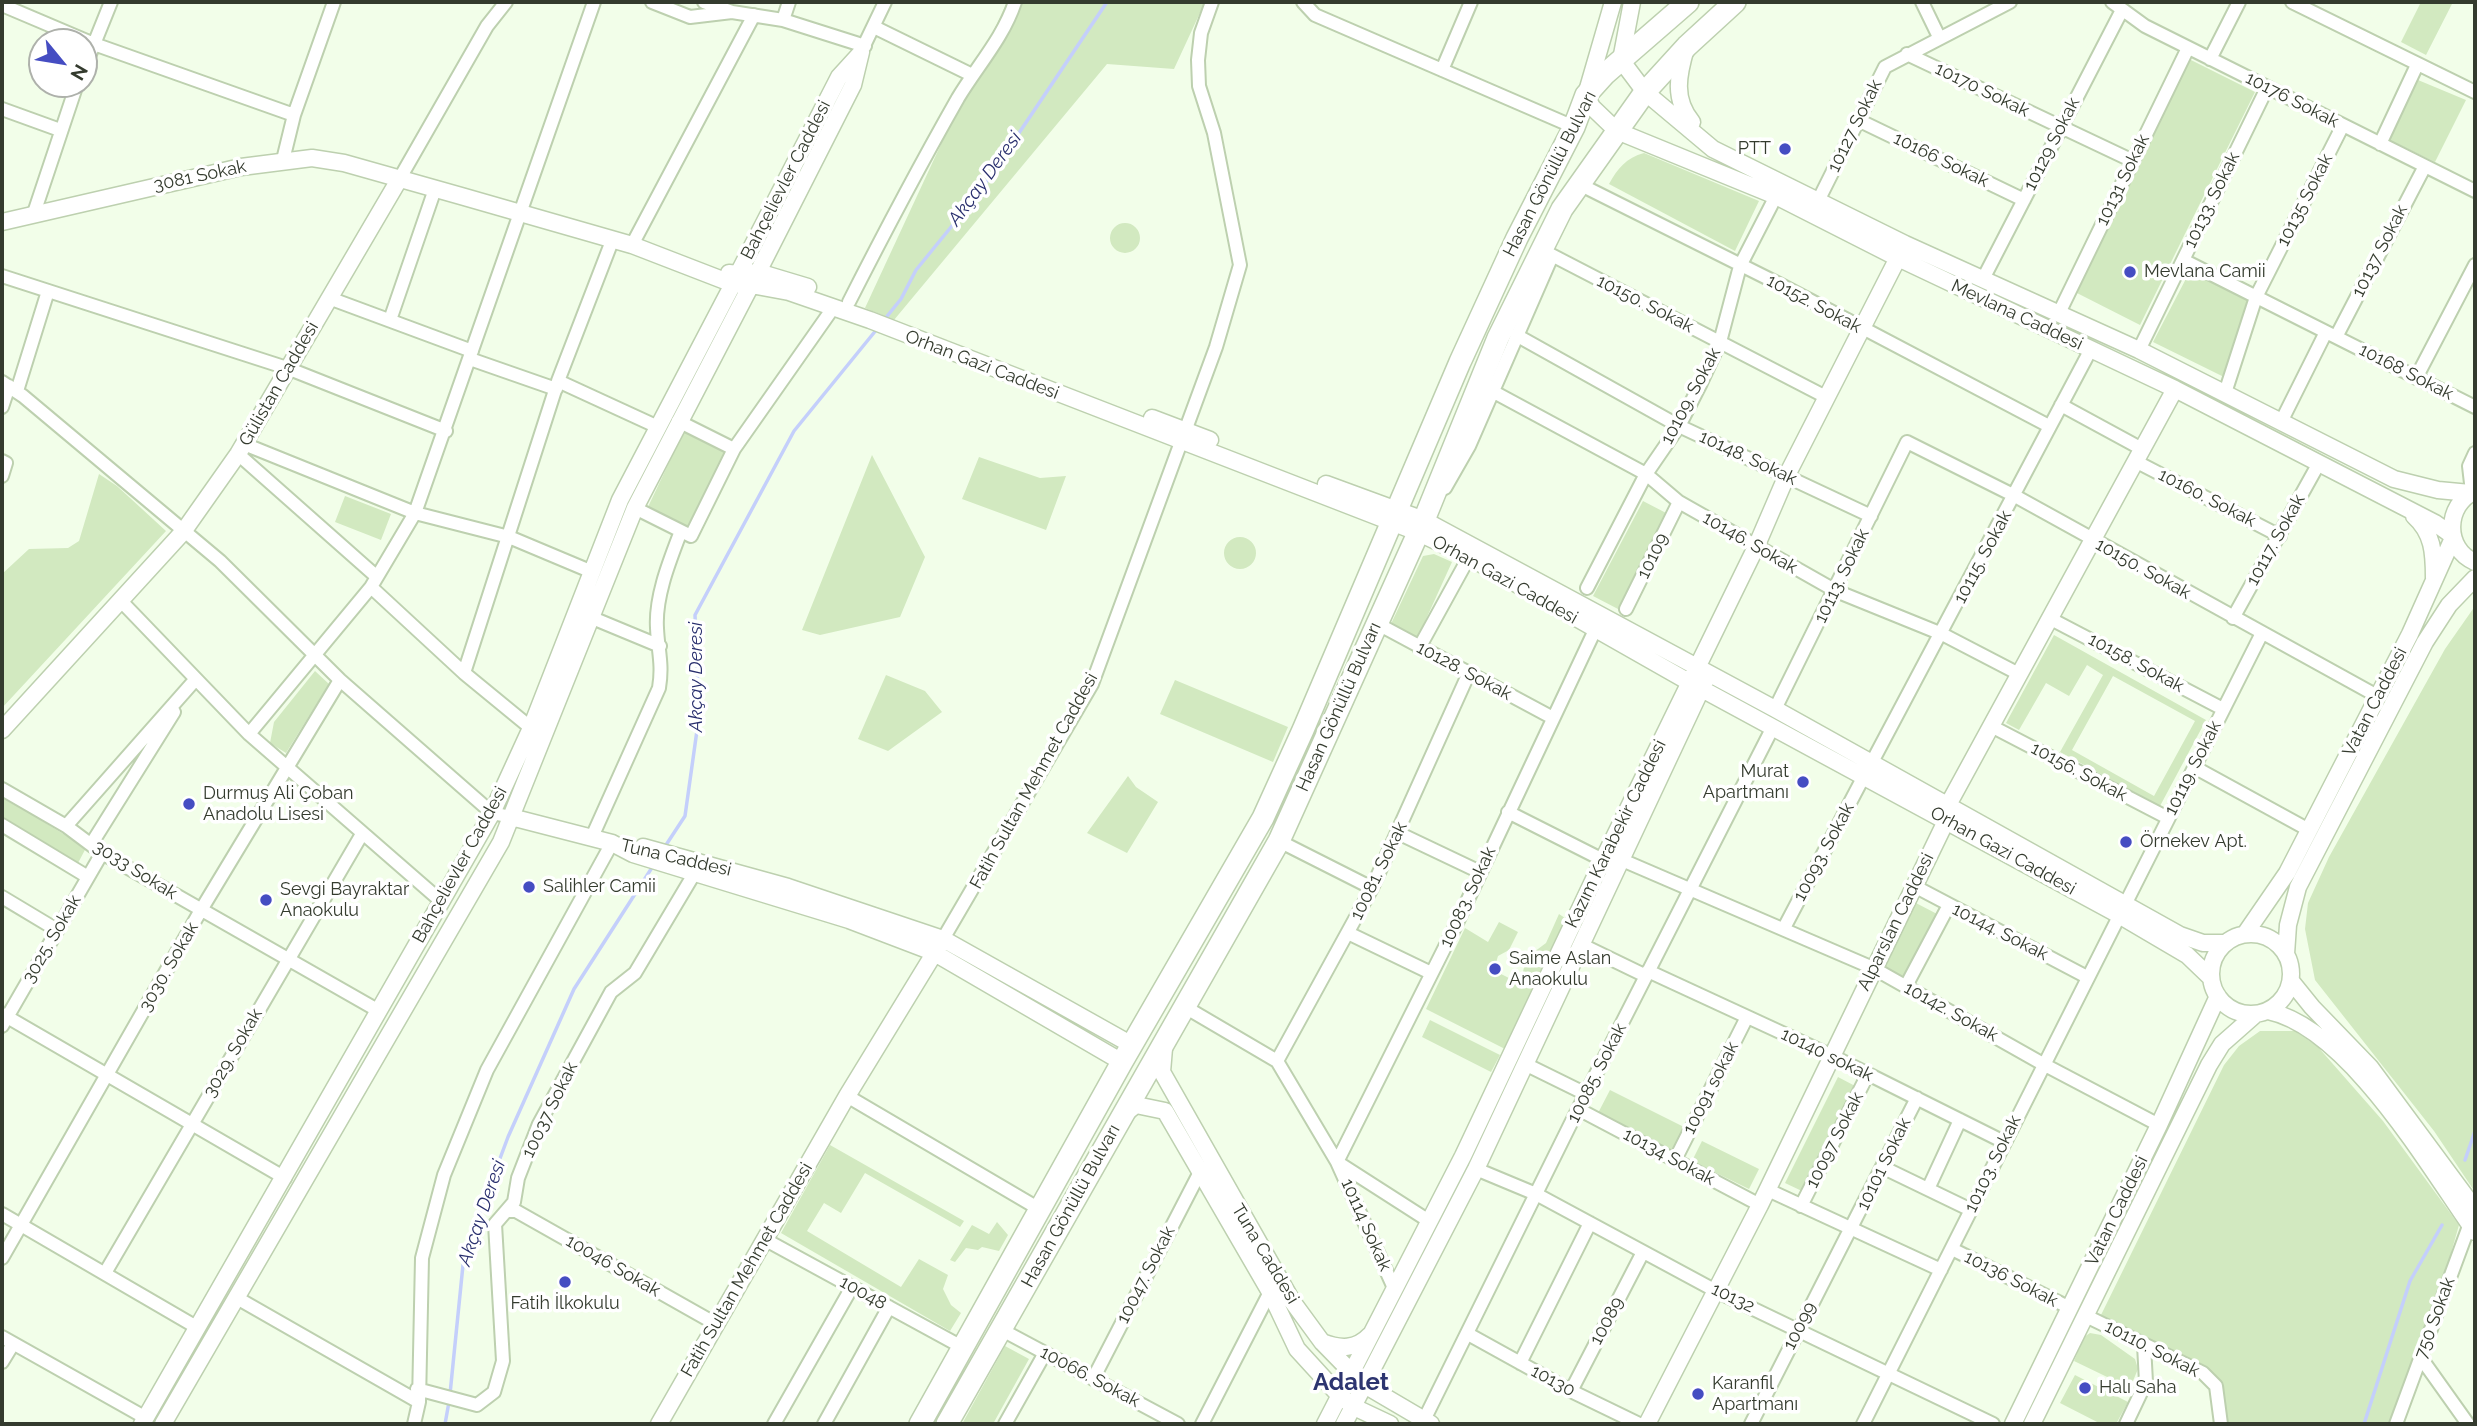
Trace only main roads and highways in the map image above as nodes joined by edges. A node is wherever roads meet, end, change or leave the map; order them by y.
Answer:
1 (1688, 2) edge
2 (1735, 2) edge
3 (920, 1424) edge
4 (947, 1424) edge

1 - 3 main road, Hasan Gönüllü Bulvarı
2 - 4 main road, Hasan Gönüllü Bulvarı

